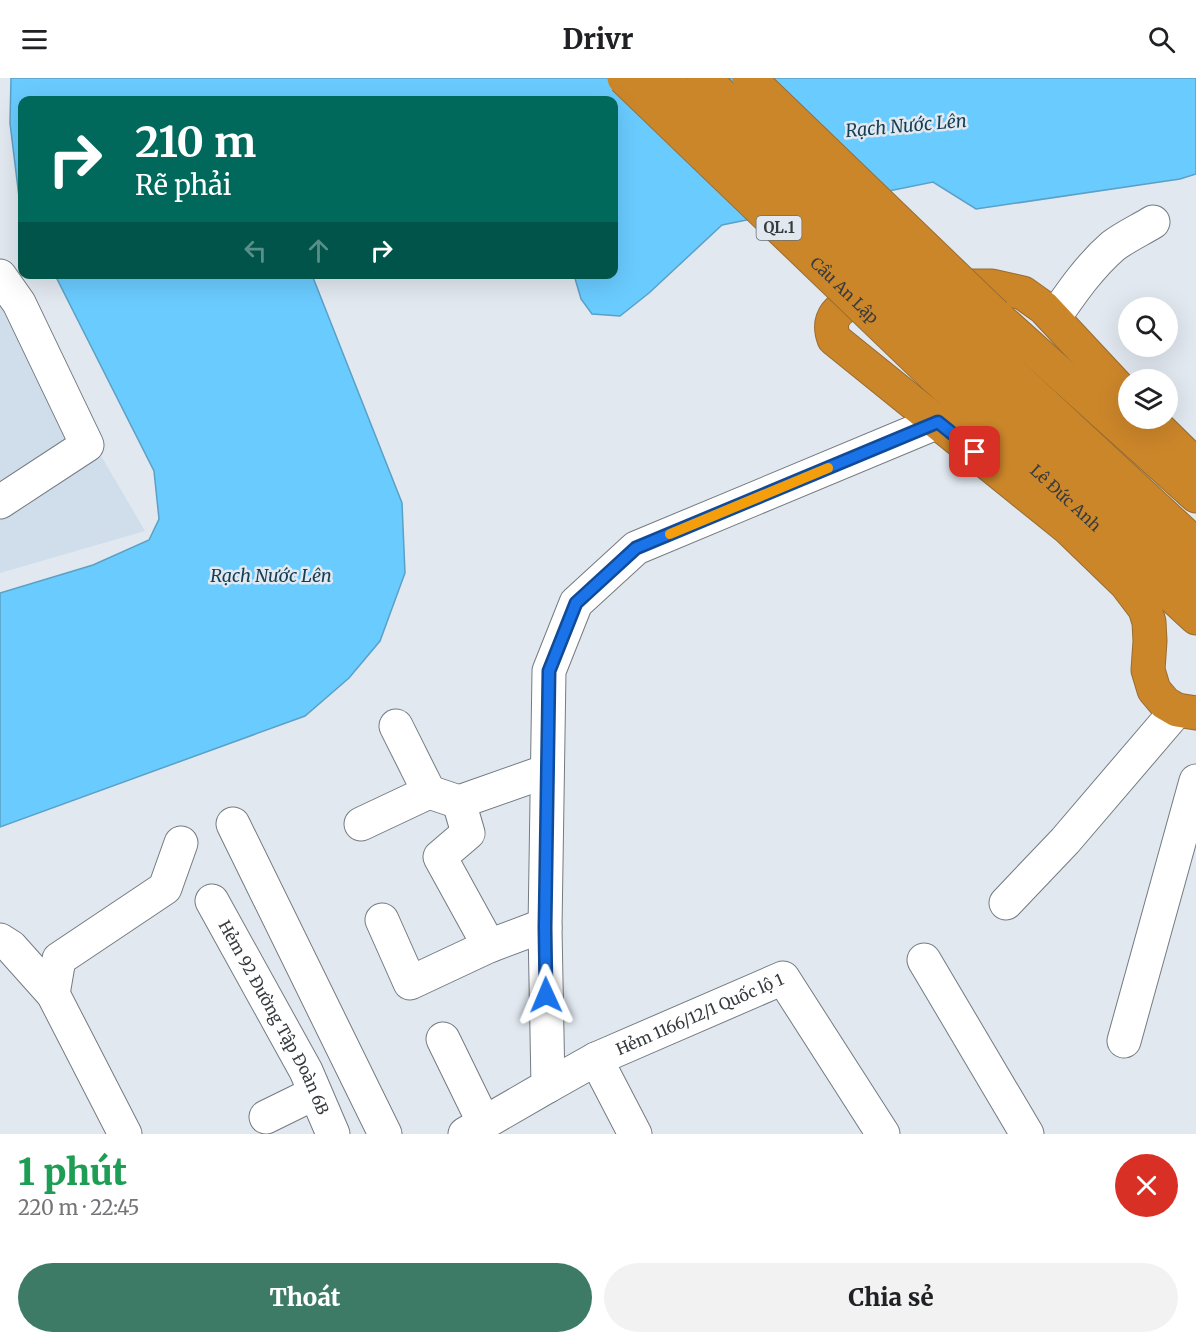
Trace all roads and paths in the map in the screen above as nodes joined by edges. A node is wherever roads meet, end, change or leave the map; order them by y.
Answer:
1 (624, 78) edge
2 (663, 78) edge
3 (704, 78) edge
4 (749, 78) edge
5 (1153, 222) dead end
6 (0, 276) edge
7 (1054, 318) junction
8 (964, 347) junction
9 (1118, 387) edge
10 (938, 422) junction
11 (1159, 429) edge
12 (1196, 465) edge
13 (1196, 496) edge
14 (0, 502) edge
15 (1196, 545) edge
16 (1196, 584) edge
17 (1196, 618) edge
18 (1186, 712) edge
19 (396, 726) dead end
20 (547, 771) junction
21 (1196, 781) edge
22 (429, 792) junction
23 (459, 801) junction
24 (233, 824) dead end
25 (361, 824) dead end
26 (181, 843) dead end
27 (212, 901) dead end
28 (1006, 903) dead end
29 (382, 920) dead end
30 (545, 928) junction
31 (0, 940) edge
32 (489, 946) junction
33 (924, 960) dead end
34 (53, 994) junction
35 (442, 1039) dead end
36 (1124, 1041) dead end
37 (596, 1059) junction
38 (548, 1086) junction
39 (315, 1093) junction
40 (266, 1117) dead end
41 (475, 1128) edge
42 (879, 1133) edge
43 (125, 1134) edge
44 (333, 1134) edge
45 (385, 1134) edge
46 (635, 1134) edge
47 (1028, 1134) edge

1 - 8 highway, Cầu An Lập / QL.1, bridge
2 - 8 highway, Cầu An Lập / QL.1, bridge
3 - 8 highway, QL.1, bridge
4 - 8 highway, QL.1, bridge
5 - 7 street
6 - 14 street
7 - 9 highway
7 - 10 highway
8 - 13 highway, QL.1
8 - 15 highway, QL.1
8 - 16 highway, Lê Đức Anh / QL.1
8 - 17 highway, Lê Đức Anh / QL.1
10 - 18 highway
10 - 20 street
11 - 12 highway
18 - 28 street
19 - 22 street
20 - 23 street
20 - 30 street
21 - 36 street
22 - 23 street
22 - 25 street
23 - 32 street
24 - 45 street
26 - 34 street
27 - 39 street, Hẻm 92 Đường Tập Đoàn 6B
29 - 32 street
30 - 32 street
30 - 38 street
31 - 34 street
33 - 47 street
34 - 43 street
35 - 41 street
37 - 38 street, Hẻm 1166/12/1 Quốc lộ 1
37 - 42 street, Hẻm 1166/12/1 Quốc lộ 1
37 - 46 street
38 - 41 street, Hẻm 1166/12/1 Quốc lộ 1
39 - 40 street
39 - 44 street, Hẻm 92 Đường Tập Đoàn 6B

